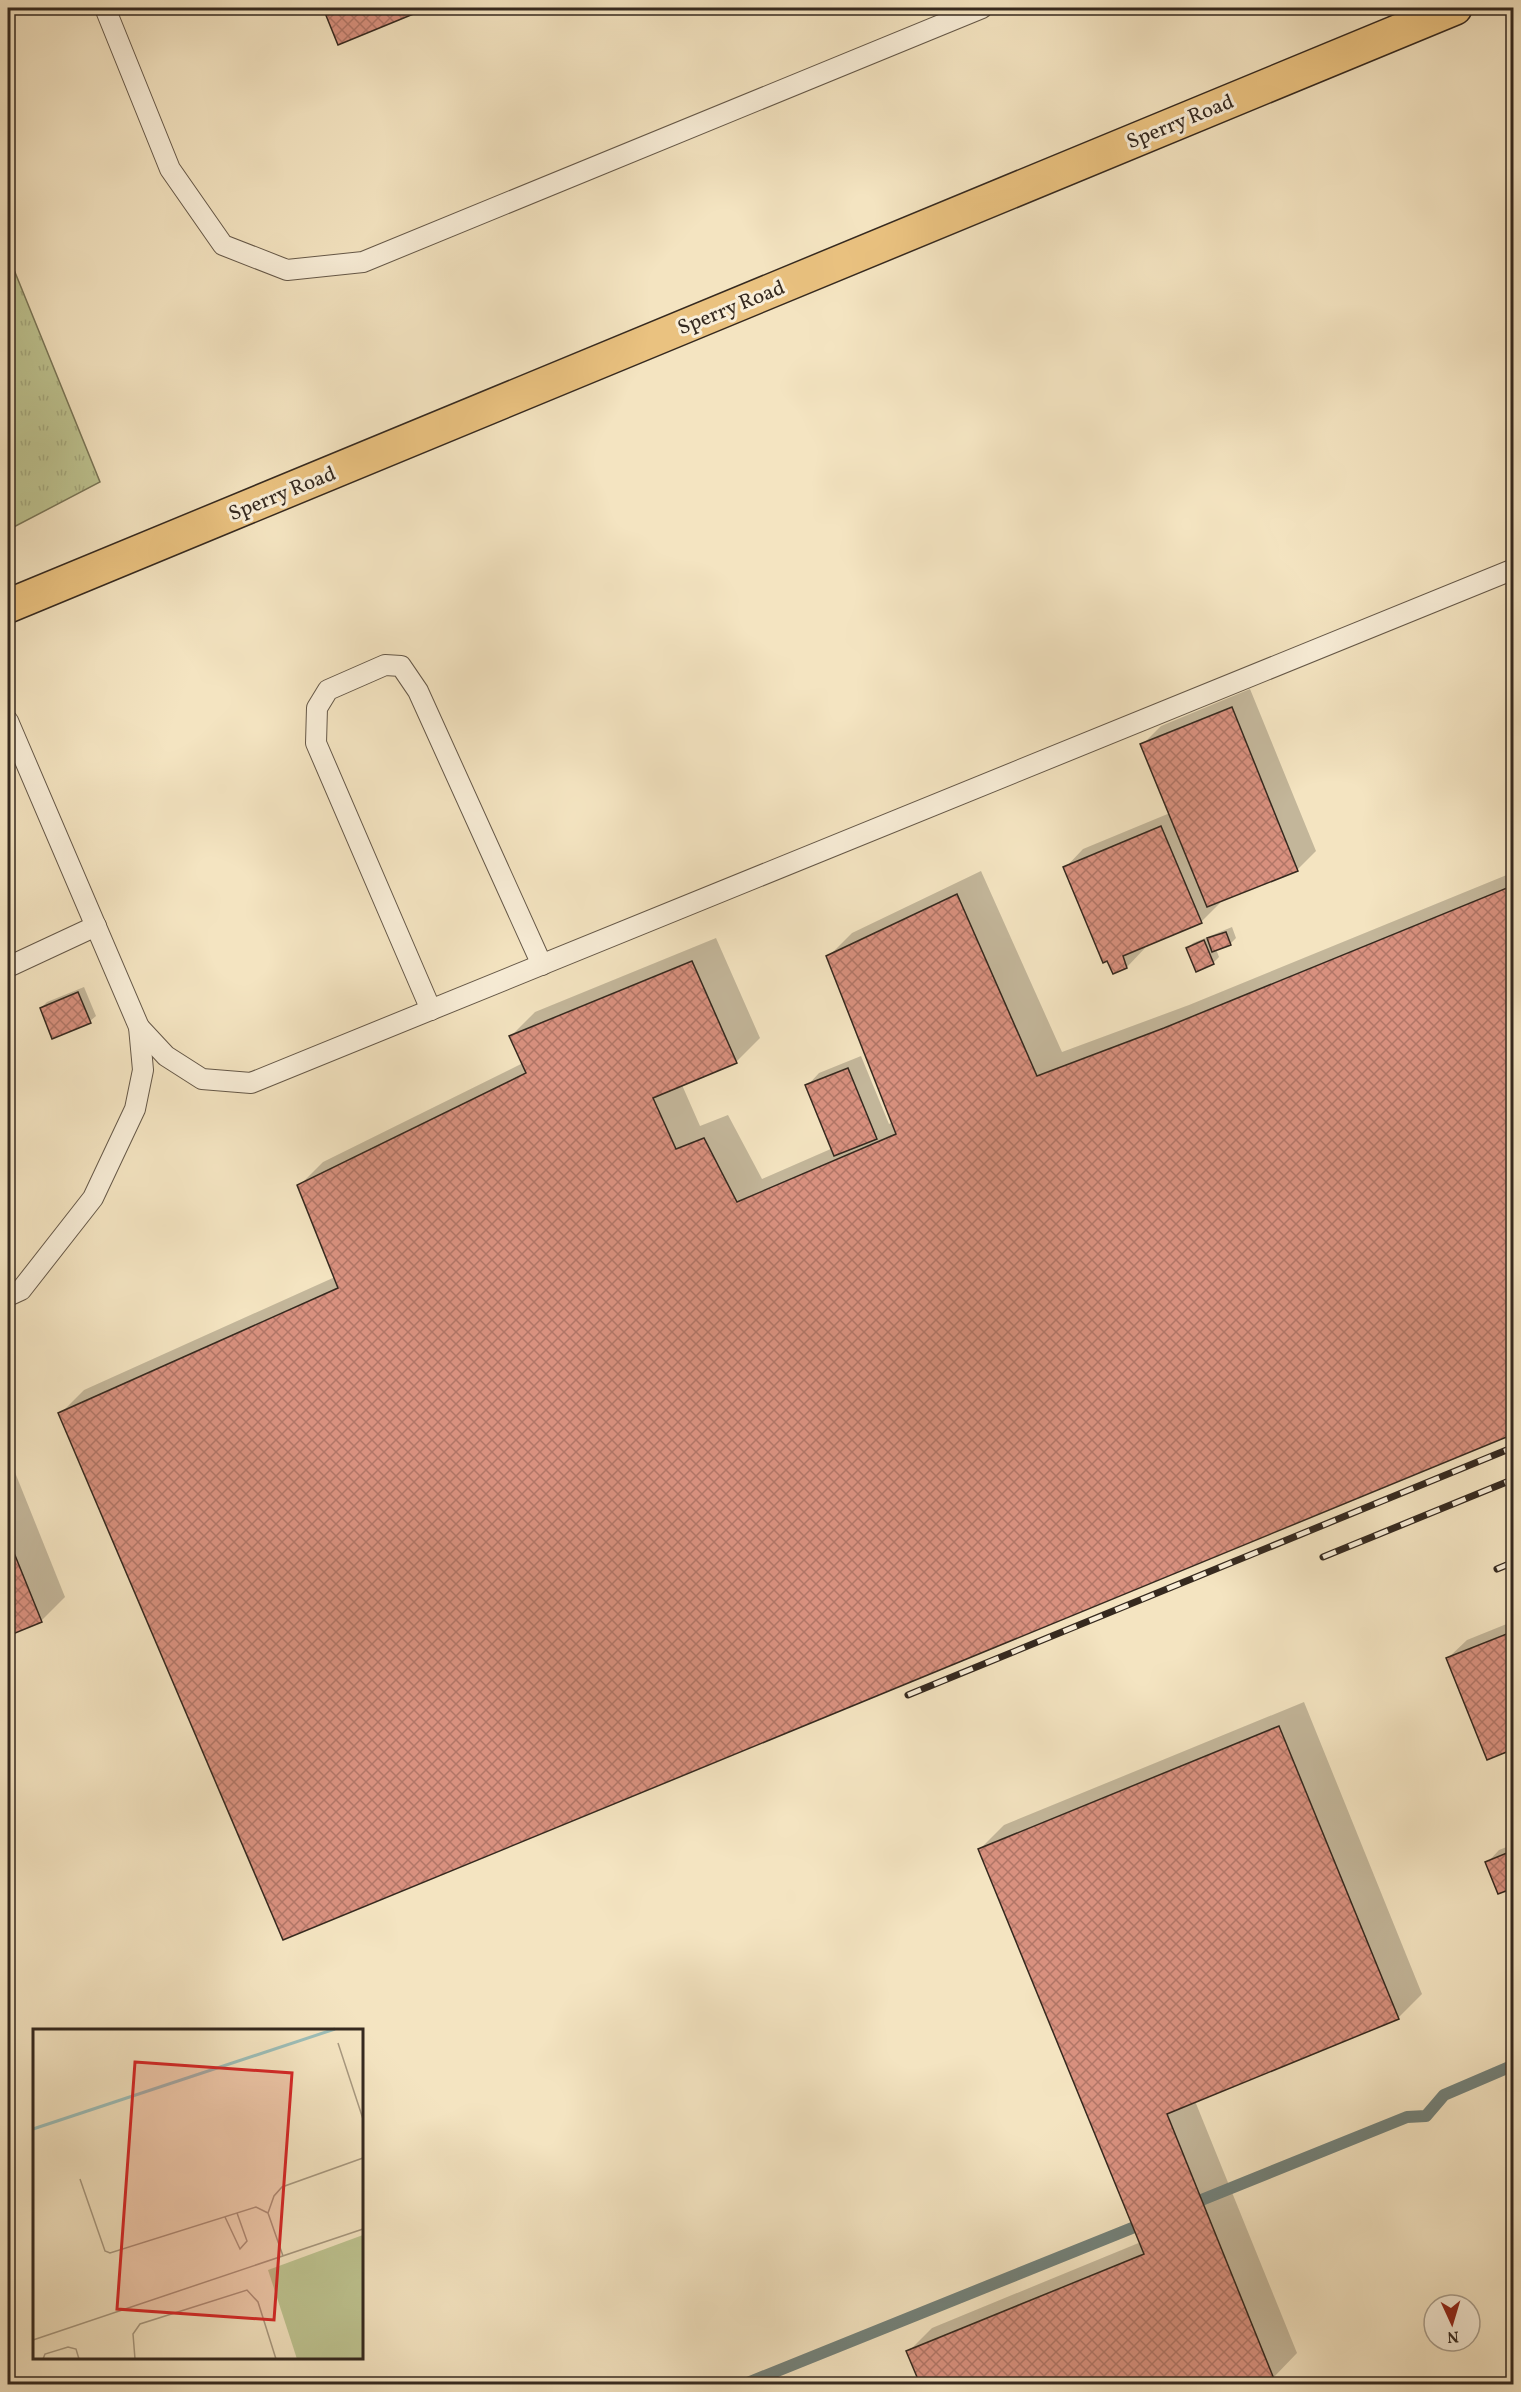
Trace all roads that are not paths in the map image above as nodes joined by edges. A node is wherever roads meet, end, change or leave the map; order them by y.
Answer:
1 (105, 8) edge
2 (982, 8) edge
3 (1455, 8) edge
4 (1514, 569) edge
5 (8, 606) edge
6 (8, 722) edge
7 (96, 926) junction
8 (542, 965) junction
9 (8, 967) edge
10 (431, 1010) junction
11 (139, 1027) junction
12 (8, 1296) edge

1 - 2 lane
3 - 5 main road, Sperry Road
4 - 8 lane
6 - 7 lane
7 - 9 lane
7 - 11 lane
8 - 10 lane
8 - 10 lane
10 - 11 lane
11 - 12 lane

